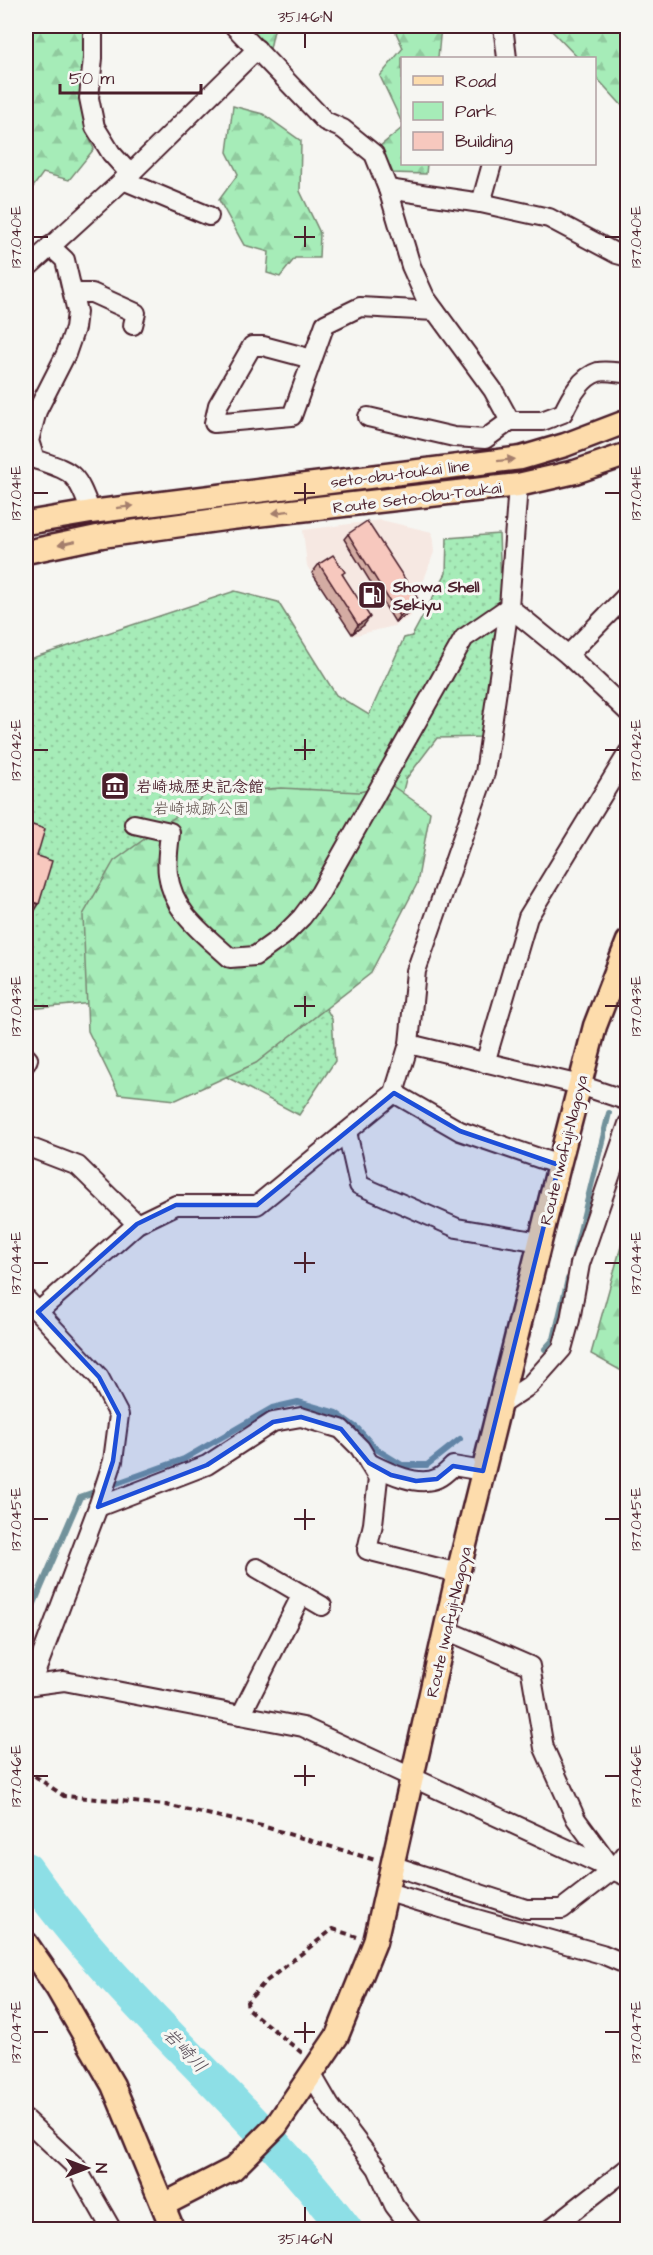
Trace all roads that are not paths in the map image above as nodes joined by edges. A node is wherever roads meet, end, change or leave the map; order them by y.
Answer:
1 (93, 26) edge
2 (234, 26) edge
3 (503, 26) edge
4 (256, 48) junction
5 (507, 57) edge
6 (492, 165) edge
7 (126, 177) junction
8 (388, 189) junction
9 (480, 203) junction
10 (209, 216) dead end
11 (50, 246) junction
12 (627, 254) edge
13 (26, 269) edge
14 (73, 293) junction
15 (435, 311) junction
16 (133, 325) dead end
17 (312, 359) junction
18 (627, 373) edge
19 (368, 417) dead end
20 (510, 421) junction
21 (627, 421) edge
22 (627, 454) edge
23 (518, 485) junction
24 (91, 512) junction
25 (26, 523) edge
26 (26, 552) edge
27 (627, 594) edge
28 (509, 607) junction
29 (568, 655) junction
30 (627, 712) edge
31 (627, 753) edge
32 (134, 824) dead end
33 (627, 941) edge
34 (409, 1044) junction
35 (26, 1057) edge
36 (26, 1063) edge
37 (485, 1063) junction
38 (580, 1085) junction
39 (394, 1093) junction
40 (627, 1101) edge
41 (627, 1124) edge
42 (346, 1132) junction
43 (26, 1146) edge
44 (559, 1166) junction
45 (137, 1224) junction
46 (540, 1242) junction
47 (26, 1299) edge
48 (38, 1312) junction
49 (500, 1405) junction
50 (369, 1463) junction
51 (483, 1471) junction
52 (100, 1502) junction
53 (256, 1568) dead end
54 (458, 1573) junction
55 (302, 1594) junction
56 (322, 1606) dead end
57 (446, 1630) junction
58 (28, 1685) edge
59 (241, 1715) junction
60 (412, 1776) junction
61 (627, 1851) edge
62 (392, 1865) junction
63 (620, 1873) edge
64 (385, 1891) junction
65 (26, 1943) edge
66 (627, 1965) edge
67 (310, 2078) junction
68 (26, 2120) edge
69 (627, 2168) edge
70 (163, 2205) junction
71 (112, 2229) edge
72 (173, 2229) edge
73 (413, 2229) edge
74 (549, 2229) edge

1 - 7 street
2 - 4 street
3 - 5 street
4 - 7 street
4 - 8 street
6 - 9 street
7 - 10 street
7 - 11 street
8 - 9 street
8 - 15 street
9 - 12 street
11 - 13 street
11 - 14 street
14 - 16 street
14 - 24 street
15 - 17 street
15 - 20 street
17 - 17 street
18 - 20 street
19 - 20 street
24 -> 21 main road, seto-obu-toukai line
22 - 23 main road, Route Seto-Obu-Toukai
23 -> 26 main road, Route Seto-Obu-Toukai
23 - 28 street
24 - 25 main road, seto-obu-toukai line
27 - 29 street
28 - 29 street
28 - 32 street
28 - 34 street
29 - 30 street
31 - 37 street
33 - 38 main road, Route Iwafuji-Nagoya
34 - 37 street
34 - 39 street
35 - 36 street
37 - 38 street
38 - 40 street
38 - 44 main road, Route Iwafuji-Nagoya
39 - 42 street
39 - 44 street
41 - 49 street
42 - 45 street
42 - 46 street
43 - 45 street
44 - 46 main road, Route Iwafuji-Nagoya
45 - 48 street
46 - 49 main road, Route Iwafuji-Nagoya
47 - 48 street
48 - 52 street
49 - 51 main road, Route Iwafuji-Nagoya
50 - 51 street
50 - 52 street
50 - 54 street
51 - 54 main road, Route Iwafuji-Nagoya
52 - 58 street
53 - 55 street
54 - 57 main road, Route Iwafuji-Nagoya
55 - 56 street
55 - 59 street
57 - 60 main road, Route Iwafuji-Nagoya
57 - 63 street
58 - 59 street
59 - 60 street
60 - 62 main road, Route Iwafuji-Nagoya
60 - 63 street
61 - 63 street
62 - 63 street
62 - 64 main road, Route Iwafuji-Nagoya
64 - 66 street
64 - 67 main road, Route Iwafuji-Nagoya
65 - 70 main road
67 - 70 main road, Route Iwafuji-Nagoya
67 - 73 street
68 - 71 street
69 - 74 street
70 - 72 main road

